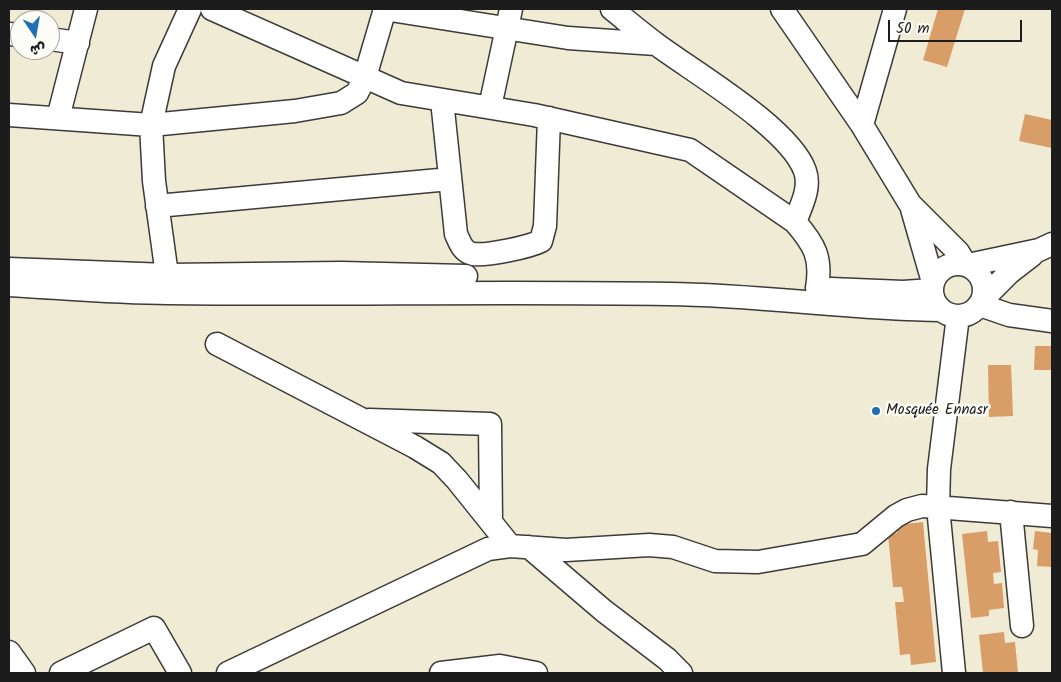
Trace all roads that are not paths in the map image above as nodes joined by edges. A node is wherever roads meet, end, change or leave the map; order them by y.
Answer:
1 (86, 9) edge
2 (190, 9) edge
3 (385, 9) edge
4 (612, 9) edge
5 (782, 9) edge
6 (895, 9) edge
7 (227, 12) edge
8 (510, 18) edge
9 (60, 40) edge
10 (78, 43) junction
11 (656, 44) junction
12 (365, 77) junction
13 (442, 100) junction
14 (490, 107) junction
15 (9, 115) edge
16 (58, 118) junction
17 (549, 118) junction
18 (862, 124) junction
19 (151, 125) junction
20 (450, 179) junction
21 (910, 204) junction
22 (157, 206) junction
23 (795, 222) junction
24 (1046, 247) edge
25 (967, 265) junction
26 (9, 269) edge
27 (166, 284) junction
28 (9, 285) edge
29 (817, 288) junction
30 (941, 300) junction
31 (982, 301) junction
32 (1052, 321) edge
33 (218, 344) dead end
34 (364, 420) junction
35 (938, 507) junction
36 (1011, 512) junction
37 (1052, 516) edge
38 (491, 522) junction
39 (520, 547) junction
40 (1022, 626) dead end
41 (9, 652) edge
42 (24, 673) edge
43 (61, 673) edge
44 (180, 673) edge
45 (228, 673) edge
46 (441, 673) edge
47 (536, 673) edge
48 (680, 673) edge
49 (954, 673) edge

1 - 10 street
2 - 19 street
3 - 8 street
3 - 12 street
4 - 11 street
5 - 18 street
6 - 18 street
7 - 12 street
8 - 11 street
8 - 14 street
9 - 10 street
10 - 16 street
11 - 23 street
12 - 13 street
12 - 19 street
13 - 14 street
13 - 20 street
14 - 17 street
15 - 16 street
16 - 19 street
17 - 20 street
17 - 23 street
18 - 21 street
19 - 22 street
20 - 22 street
21 - 25 street
21 - 30 street
22 - 27 street
23 - 29 street
24 - 25 street
24 - 31 street
25 - 30 street
25 - 31 street
26 - 27 street
27 - 28 street
27 - 29 street
27 - 30 street
29 - 30 street
30 - 31 street
30 - 35 street
31 - 32 street
33 - 34 street
34 - 38 street
34 - 38 street
35 - 36 street
35 - 39 street
35 - 49 street
36 - 37 street
36 - 40 street
38 - 39 street
39 - 45 street
39 - 48 street
41 - 42 street
43 - 44 street
46 - 47 street

